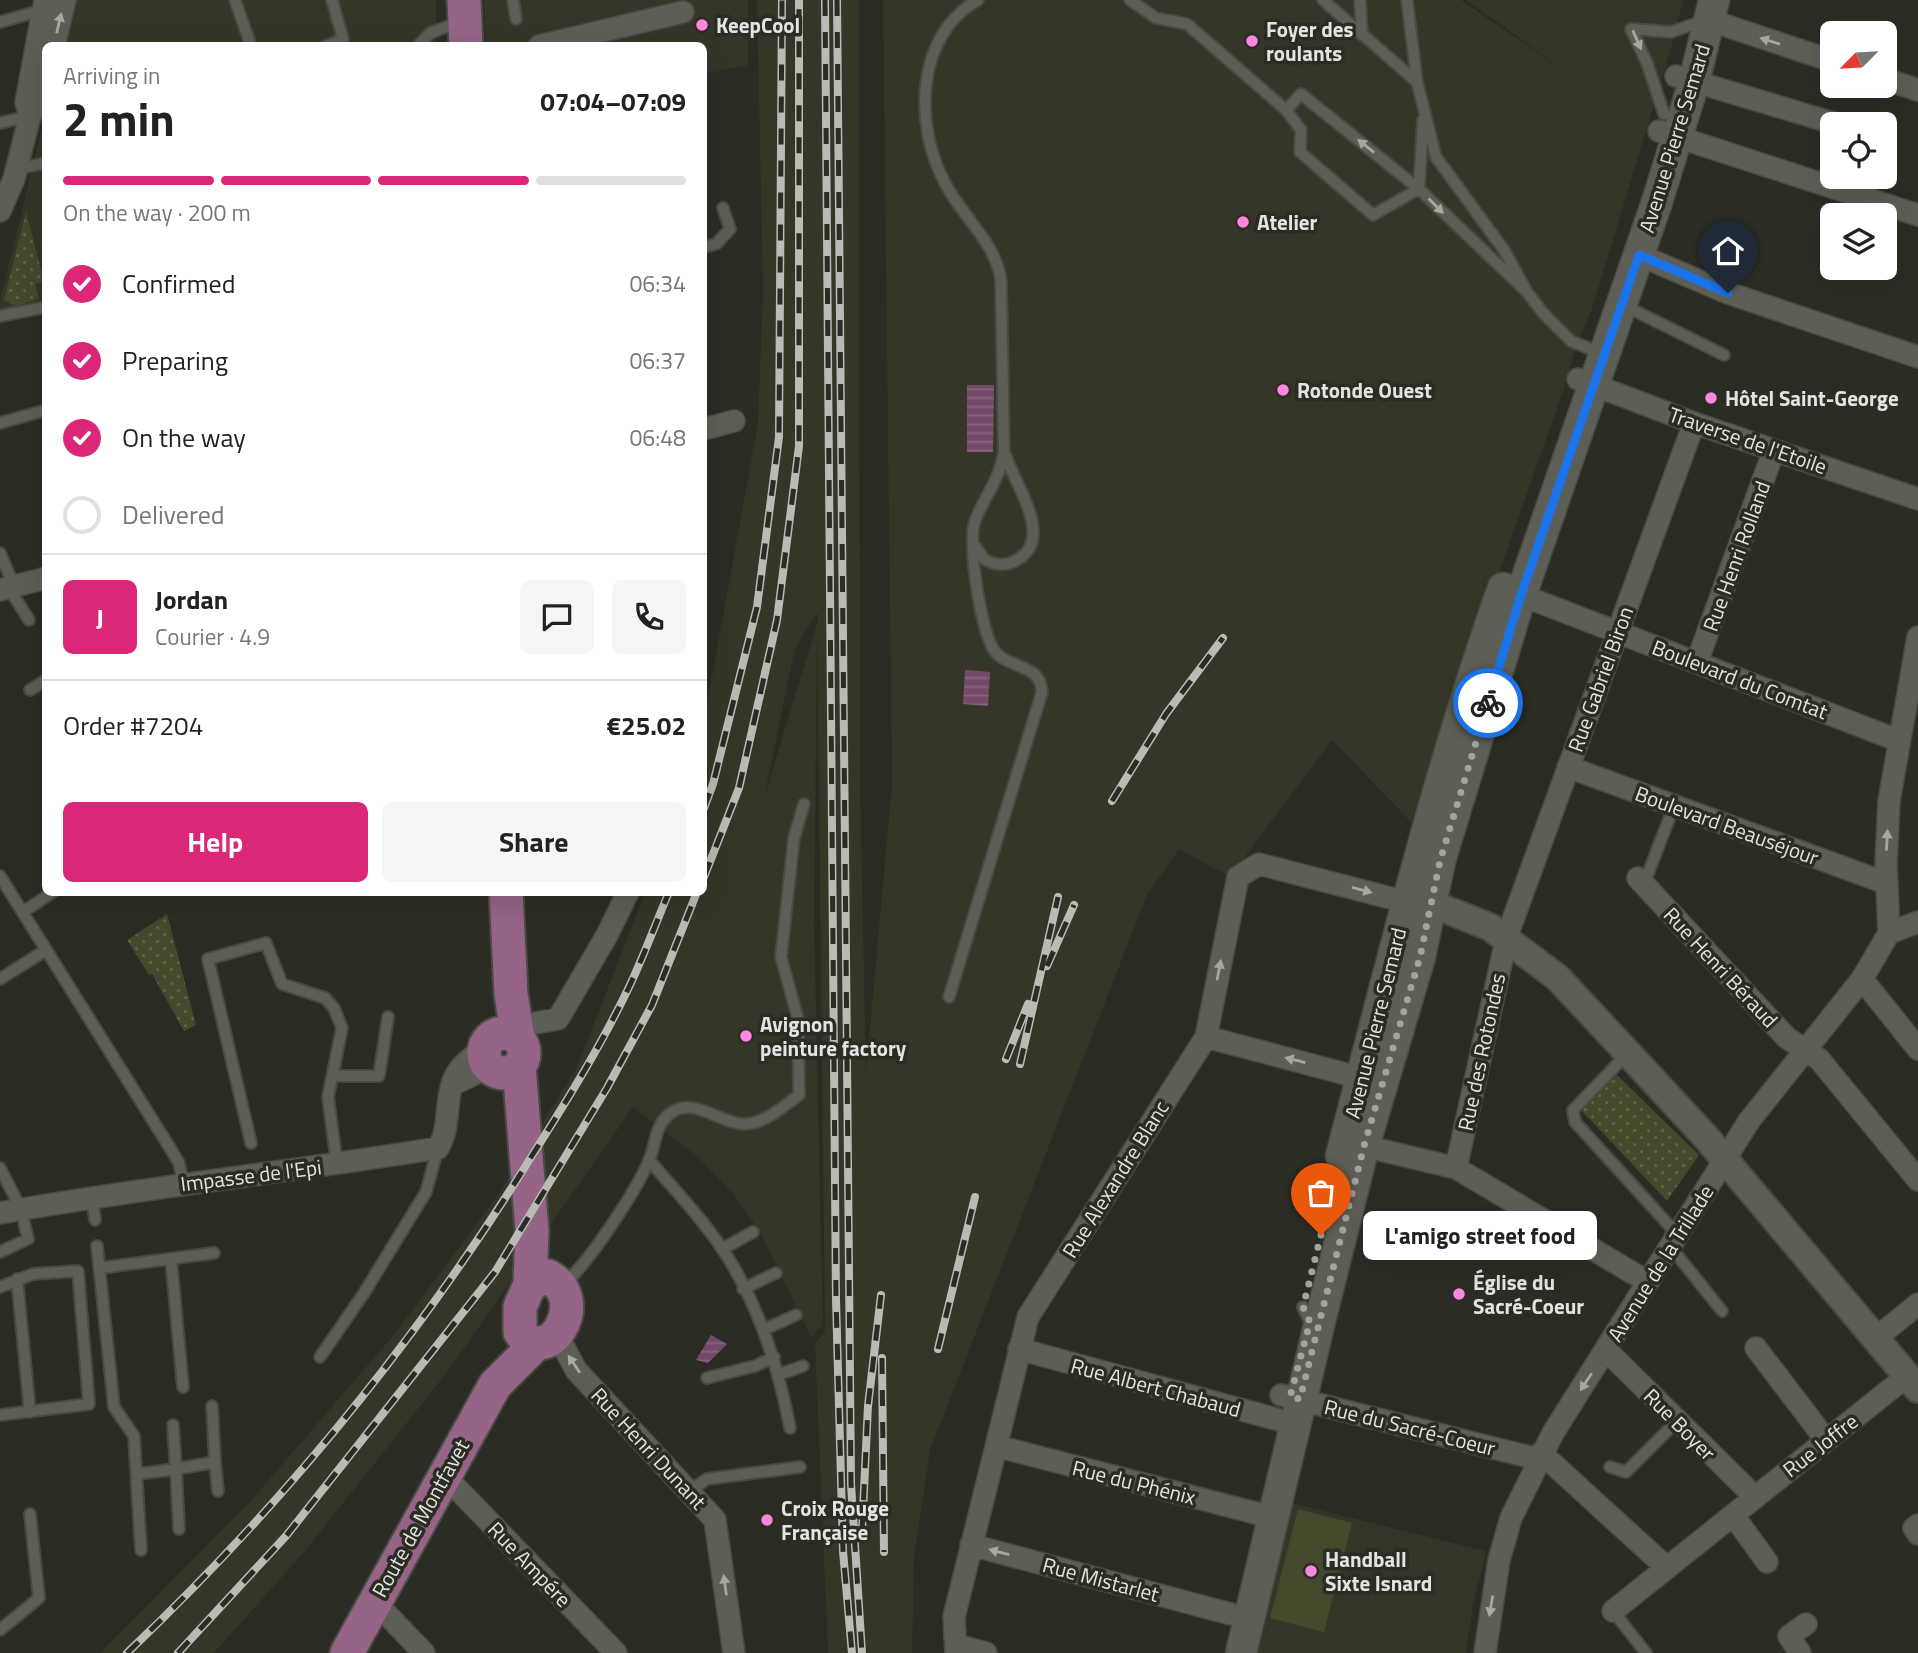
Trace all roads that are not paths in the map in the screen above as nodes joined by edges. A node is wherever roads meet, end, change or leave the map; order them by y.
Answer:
1 (65, 0) edge
2 (235, 0) edge
3 (332, 0) edge
4 (513, 0) edge
5 (978, 0) edge
6 (1130, 0) edge
7 (1323, 0) edge
8 (1360, 0) edge
9 (1407, 0) edge
10 (44, 5) edge
11 (1701, 11) edge
12 (682, 12) dead end
13 (516, 19) dead end
14 (0, 22) edge
15 (465, 22) edge
16 (1362, 35) junction
17 (55, 42) edge
18 (250, 42) edge
19 (346, 42) edge
20 (422, 42) edge
21 (556, 42) edge
22 (1820, 56) edge
23 (1685, 79) junction
24 (1417, 82) junction
25 (1897, 83) edge
26 (1918, 90) edge
27 (42, 95) edge
28 (1424, 100) junction
29 (1286, 110) junction
30 (30, 116) junction
31 (1820, 119) edge
32 (0, 123) edge
33 (1667, 129) junction
34 (42, 164) edge
35 (15, 174) junction
36 (1419, 189) junction
37 (723, 208) dead end
38 (0, 211) edge
39 (1918, 215) edge
40 (707, 246) edge
41 (1639, 255) junction
42 (1527, 292) junction
43 (1622, 305) junction
44 (42, 308) edge
45 (0, 316) edge
46 (1597, 352) junction
47 (1724, 355) dead end
48 (1918, 358) edge
49 (1587, 381) junction
50 (42, 412) edge
51 (734, 421) dead end
52 (0, 423) edge
53 (1694, 423) junction
54 (707, 428) edge
55 (1774, 450) junction
56 (1004, 452) junction
57 (1918, 499) edge
58 (972, 537) junction
59 (0, 553) edge
60 (42, 579) edge
61 (8, 588) edge
62 (1512, 592) junction
63 (29, 620) dead end
64 (1618, 631) junction
65 (1918, 637) edge
66 (1698, 662) junction
67 (1914, 677) edge
68 (42, 682) edge
69 (30, 690) dead end
70 (1897, 740) junction
71 (1568, 767) junction
72 (804, 804) dead end
73 (1674, 806) junction
74 (0, 876) edge
75 (1641, 881) joint
76 (1886, 883) junction
77 (47, 896) edge
78 (506, 896) edge
79 (626, 896) edge
80 (1419, 904) junction
81 (23, 912) junction
82 (1918, 922) edge
83 (1889, 933) junction
84 (1507, 936) junction
85 (46, 950) junction
86 (0, 979) edge
87 (1863, 979) junction
88 (949, 997) dead end
89 (388, 1017) dead end
90 (1206, 1037) junction
91 (1918, 1049) edge
92 (504, 1050) junction
93 (1628, 1052) junction
94 (1807, 1052) junction
95 (333, 1076) junction
96 (1361, 1078) junction
97 (251, 1143) dead end
98 (1354, 1144) junction
99 (438, 1148) junction
100 (1724, 1158) junction
101 (649, 1160) junction
102 (337, 1165) junction
103 (0, 1168) edge
104 (1456, 1168) junction
105 (1918, 1181) edge
106 (183, 1182) junction
107 (92, 1198) junction
108 (10, 1211) edge
109 (95, 1220) dead end
110 (753, 1232) dead end
111 (1673, 1240) junction
112 (97, 1246) dead end
113 (722, 1249) junction
114 (0, 1252) edge
115 (214, 1253) dead end
116 (171, 1259) junction
117 (100, 1268) junction
118 (776, 1273) dead end
119 (17, 1279) junction
120 (1648, 1282) junction
121 (548, 1283) junction
122 (0, 1287) edge
123 (743, 1289) junction
124 (1918, 1304) edge
125 (1722, 1311) dead end
126 (796, 1315) dead end
127 (763, 1331) junction
128 (537, 1333) junction
129 (1876, 1338) junction
130 (1756, 1348) dead end
131 (1019, 1349) junction
132 (1606, 1350) junction
133 (320, 1357) dead end
134 (774, 1357) junction
135 (803, 1366) dead end
136 (780, 1374) junction
137 (707, 1378) dead end
138 (1913, 1382) edge
139 (183, 1387) dead end
140 (212, 1406) dead end
141 (1287, 1409) junction
142 (30, 1412) junction
143 (0, 1415) edge
144 (1677, 1421) junction
145 (173, 1425) dead end
146 (790, 1427) dead end
147 (1826, 1440) junction
148 (996, 1446) junction
149 (1540, 1456) junction
150 (215, 1462) junction
151 (800, 1467) dead end
152 (1610, 1467) dead end
153 (176, 1469) junction
154 (136, 1474) junction
155 (444, 1475) junction
156 (218, 1491) dead end
157 (689, 1491) junction
158 (1755, 1497) junction
159 (30, 1514) dead end
160 (1262, 1515) junction
161 (1733, 1515) junction
162 (1918, 1525) edge
163 (179, 1529) dead end
164 (1918, 1534) edge
165 (971, 1545) junction
166 (141, 1550) dead end
167 (1767, 1562) dead end
168 (1667, 1567) junction
169 (375, 1601) junction
170 (1613, 1611) joint
171 (1231, 1614) junction
172 (1805, 1624) dead end
173 (0, 1630) edge
174 (956, 1649) edge
175 (347, 1653) edge
176 (424, 1653) edge
177 (616, 1653) edge
178 (734, 1653) edge
179 (986, 1653) edge
180 (1222, 1653) edge
181 (1234, 1653) edge
182 (1241, 1653) edge
183 (1485, 1653) edge
184 (1646, 1653) edge
185 (1800, 1653) edge

17 -> 1 street
2 - 18 lane
3 - 19 lane
4 - 13 lane
5 - 56 lane
6 - 29 lane
7 - 16 lane
8 - 16 lane
9 - 24 lane
10 - 14 lane
10 - 30 street
22 -> 11 street
11 - 23 main road, Avenue Pierre Semard
11 -> 33 lane
12 - 21 street
15 - 20 lane
16 - 24 lane
23 - 31 street
23 - 33 main road, Avenue Pierre Semard
24 - 28 lane
25 - 26 street
27 - 30 street
28 - 36 lane
28 - 42 lane
36 -> 29 lane
29 - 36 lane
30 - 32 lane
30 - 35 street
33 - 39 street
33 - 41 main road, Avenue Pierre Semard
33 - 46 main road, Avenue Pierre Semard
34 - 35 lane
35 - 38 street
36 -> 42 lane
37 - 40 lane
41 - 43 main road, Avenue Pierre Semard
41 - 48 street
42 - 46 lane
43 - 46 main road, Avenue Pierre Semard
43 - 47 lane
44 - 45 lane
46 - 49 main road, Avenue Pierre Semard
49 - 53 street, Traverse de l'Etoile
49 - 62 main road, Avenue Pierre Semard
50 - 52 lane
51 - 54 street
53 - 55 street, Traverse de l'Etoile
53 - 64 street, Rue Gabriel Biron
55 - 57 street, Traverse de l'Etoile
55 - 66 street, Rue Henri Rolland
56 - 58 lane
56 - 58 lane
58 - 88 lane
59 - 61 lane
60 - 61 street
61 - 63 lane
62 - 64 street, Boulevard du Comtat
62 - 80 main road, Avenue Pierre Semard
64 - 66 street, Boulevard du Comtat
64 - 71 street, Rue Gabriel Biron
65 - 67 street
66 - 70 street, Boulevard du Comtat
67 - 70 street
68 - 69 lane
76 -> 70 street
71 - 73 street, Boulevard Beauséjour
71 - 84 street, Rue Gabriel Biron
72 - 101 lane
73 - 75 lane
73 - 76 street, Boulevard Beauséjour
74 - 81 lane
75 - 94 street, Rue Henri Béraud
76 - 83 street
77 - 81 lane
78 - 92 main road
79 - 92 street
80 - 84 street
90 -> 80 street, Rue Alexandre Blanc
80 - 96 main road, Avenue Pierre Semard
80 - 98 main road, Avenue Pierre Semard
81 - 85 lane
82 - 83 street
83 - 87 street, Avenue de la Trillade
84 - 93 street
84 - 104 street, Rue des Rotondes
85 - 86 lane
85 - 106 lane
87 - 91 street
87 - 94 street, Avenue de la Trillade
89 - 95 lane
96 -> 90 street
90 - 131 street, Rue Alexandre Blanc
92 - 99 street
92 - 121 main road
93 - 100 street
93 - 111 lane
94 - 100 street, Avenue de la Trillade
94 - 105 street, Rue Henri Béraud
95 - 97 lane
95 - 102 lane
96 - 98 main road, Avenue Pierre Semard
98 - 104 street
98 - 141 main road, Avenue Pierre Semard
99 - 102 street, Impasse de l'Epi
99 - 133 lane
100 - 111 street, Avenue de la Trillade
100 - 129 street
101 - 113 lane
101 - 121 lane
102 - 106 street, Impasse de l'Epi
103 - 108 lane
104 - 120 street
106 - 107 street, Impasse de l'Epi
107 - 108 street, Impasse de l'Epi
107 - 109 lane
108 - 114 lane
110 - 113 lane
111 - 120 street, Avenue de la Trillade
111 - 125 lane
112 - 117 lane
113 - 123 lane
115 - 116 lane
116 - 117 lane
116 - 139 lane
117 - 154 lane
118 - 123 lane
119 - 122 lane
119 - 142 lane
119 - 142 lane
120 - 132 street, Avenue de la Trillade
121 - 128 main road
121 - 128 main road
123 - 127 lane
124 - 129 street
126 - 127 lane
127 - 134 lane
128 - 155 main road, Route de Montfavet
157 -> 128 street, Rue Henri Dunant
129 - 138 street
130 - 147 street
131 - 141 street, Rue Albert Chabaud
131 - 148 street, Rue Alexandre Blanc
132 - 144 street, Rue Boyer
132 -> 149 street, Avenue de la Trillade
134 - 136 lane
134 - 137 lane
135 - 136 lane
136 - 146 lane
138 - 147 street, Rue Joffre
140 - 150 lane
141 - 149 street, Rue du Sacré-Coeur
141 - 160 main road, Avenue Pierre Semard
142 - 143 lane
144 - 152 lane
144 - 158 street, Rue Boyer
145 - 153 lane
147 - 158 street, Rue Joffre
148 - 160 street, Rue du Phénix
148 - 165 street, Rue Alexandre Blanc
149 - 168 street
149 -> 183 street, Avenue de la Trillade
150 - 153 lane
150 - 156 lane
151 - 157 lane
153 - 154 lane
153 - 163 lane
154 - 166 lane
155 - 169 main road, Route de Montfavet
155 - 177 street, Rue Ampére
178 -> 157 street, Rue Henri Dunant
158 - 161 street, Rue Joffre
159 - 173 lane
160 - 171 main road, Avenue Pierre Semard
160 - 181 lane, Avenue Pierre Semard
160 - 182 main road, Avenue Pierre Semard
161 - 167 street
161 - 168 street, Rue Joffre
162 - 164 street
171 -> 165 street, Rue Mistarlet
165 - 174 street, Rue Alexandre Blanc
168 - 170 street, Rue Joffre
169 - 175 main road, Route de Montfavet
169 - 176 street
170 - 184 lane
171 - 180 main road, Avenue Pierre Semard
172 - 185 street
174 - 179 street

